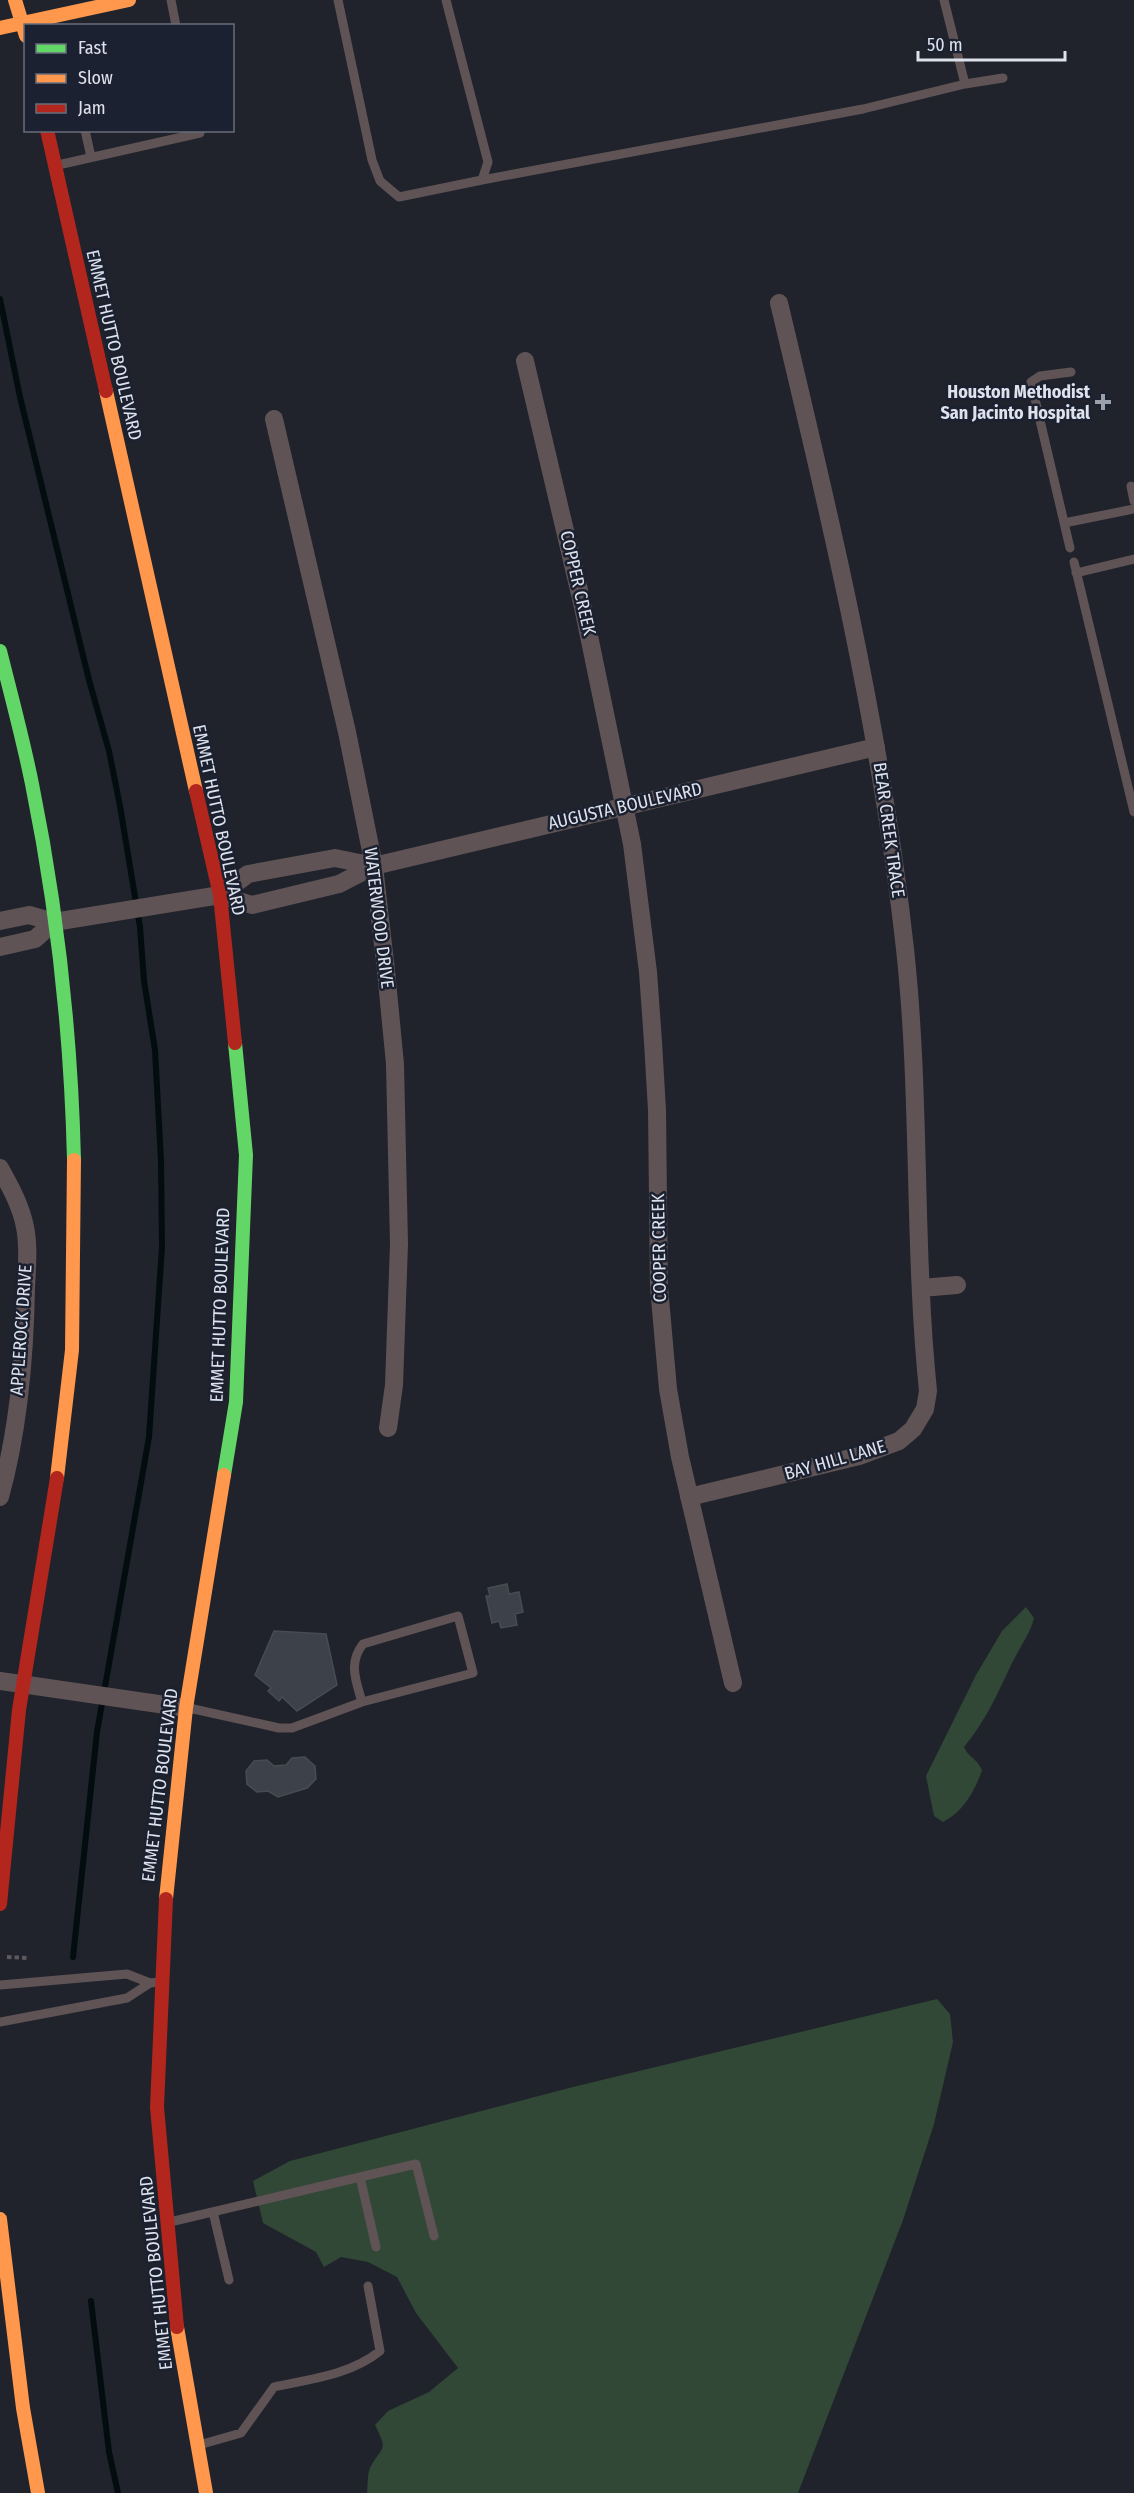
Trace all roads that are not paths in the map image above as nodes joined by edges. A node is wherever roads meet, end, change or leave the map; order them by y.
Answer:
1 (15, 0) edge
2 (129, 0) edge
3 (171, 0) edge
4 (338, 0) edge
5 (446, 0) edge
6 (944, 0) edge
7 (44, 24) edge
8 (176, 24) edge
9 (0, 28) edge
10 (23, 30) edge
11 (1003, 78) dead end
12 (964, 84) junction
13 (47, 132) edge
14 (85, 132) edge
15 (200, 132) edge
16 (91, 157) junction
17 (55, 165) junction
18 (482, 180) junction
19 (779, 303) dead end
20 (525, 361) dead end
21 (1071, 372) dead end
22 (274, 418) dead end
23 (1131, 486) dead end
24 (1134, 501) edge
25 (1134, 509) edge
26 (1064, 523) junction
27 (1070, 548) dead end
28 (1134, 559) edge
29 (1074, 562) dead end
30 (1077, 573) junction
31 (0, 651) edge
32 (876, 747) junction
33 (625, 807) junction
34 (1134, 812) edge
35 (374, 866) junction
36 (220, 895) junction
37 (0, 921) edge
38 (54, 922) junction
39 (0, 946) edge
40 (0, 1168) edge
41 (957, 1285) dead end
42 (921, 1288) junction
43 (926, 1367) joint
44 (388, 1428) dead end
45 (0, 1497) edge
46 (689, 1497) junction
47 (0, 1681) edge
48 (733, 1683) dead end
49 (22, 1685) junction
50 (362, 1702) junction
51 (186, 1708) junction
52 (0, 1904) edge
53 (156, 1982) junction
54 (0, 1985) edge
55 (0, 2022) edge
56 (360, 2177) junction
57 (213, 2212) junction
58 (0, 2219) edge
59 (168, 2223) junction
60 (434, 2236) dead end
61 (376, 2247) dead end
62 (4, 2280) edge
63 (229, 2280) dead end
64 (368, 2286) dead end
65 (197, 2445) junction
66 (38, 2493) edge
67 (206, 2493) edge

1 - 10 street
2 - 7 street
3 - 8 lane
4 - 18 lane
5 - 18 lane
6 - 12 lane
9 - 10 street
11 - 12 lane
12 - 18 lane
13 - 17 street, EMMET HUTTO BOULEVARD
14 - 16 lane
15 - 16 lane
16 - 17 lane
17 - 36 street, EMMET HUTTO BOULEVARD
19 - 32 street, BEAR CREEK TRACE
20 - 33 street, COPPER CREEK
21 - 26 lane
22 - 35 street, WATERWOOD DRIVE
23 - 24 lane
25 - 26 lane
26 - 27 lane
28 - 30 lane
29 - 30 lane
30 - 34 lane
31 - 38 street
32 - 33 street, AUGUSTA BOULEVARD
32 - 42 street, BEAR CREEK TRACE
33 - 35 street, AUGUSTA BOULEVARD
33 - 46 street, COOPER CREEK
35 - 36 street, AUGUSTA BOULEVARD
35 - 36 street, AUGUSTA BOULEVARD
35 - 44 street, WATERWOOD DRIVE
36 - 38 street, AUGUSTA BOULEVARD
36 - 51 street, EMMET HUTTO BOULEVARD
37 - 38 street, AUGUSTA BOULEVARD
38 - 39 street, AUGUSTA BOULEVARD
38 - 49 street
40 - 45 street, APPLEROCK DRIVE
41 - 42 street
42 - 43 street, BEAR CREEK TRACE
43 - 46 street, BAY HILL LANE
46 - 48 street, COOPER CREEK
47 - 49 street
49 - 51 street
49 - 52 street
50 - 50 lane
50 - 51 lane
51 - 53 street, EMMET HUTTO BOULEVARD
53 - 54 lane
53 - 55 lane
53 - 59 street, EMMET HUTTO BOULEVARD
56 - 57 lane
56 - 60 lane
56 - 61 lane
57 - 59 lane
57 - 63 lane
58 - 62 street
59 - 65 street, EMMET HUTTO BOULEVARD
62 - 66 street
64 - 65 lane
65 - 67 street, EMMET HUTTO BOULEVARD

